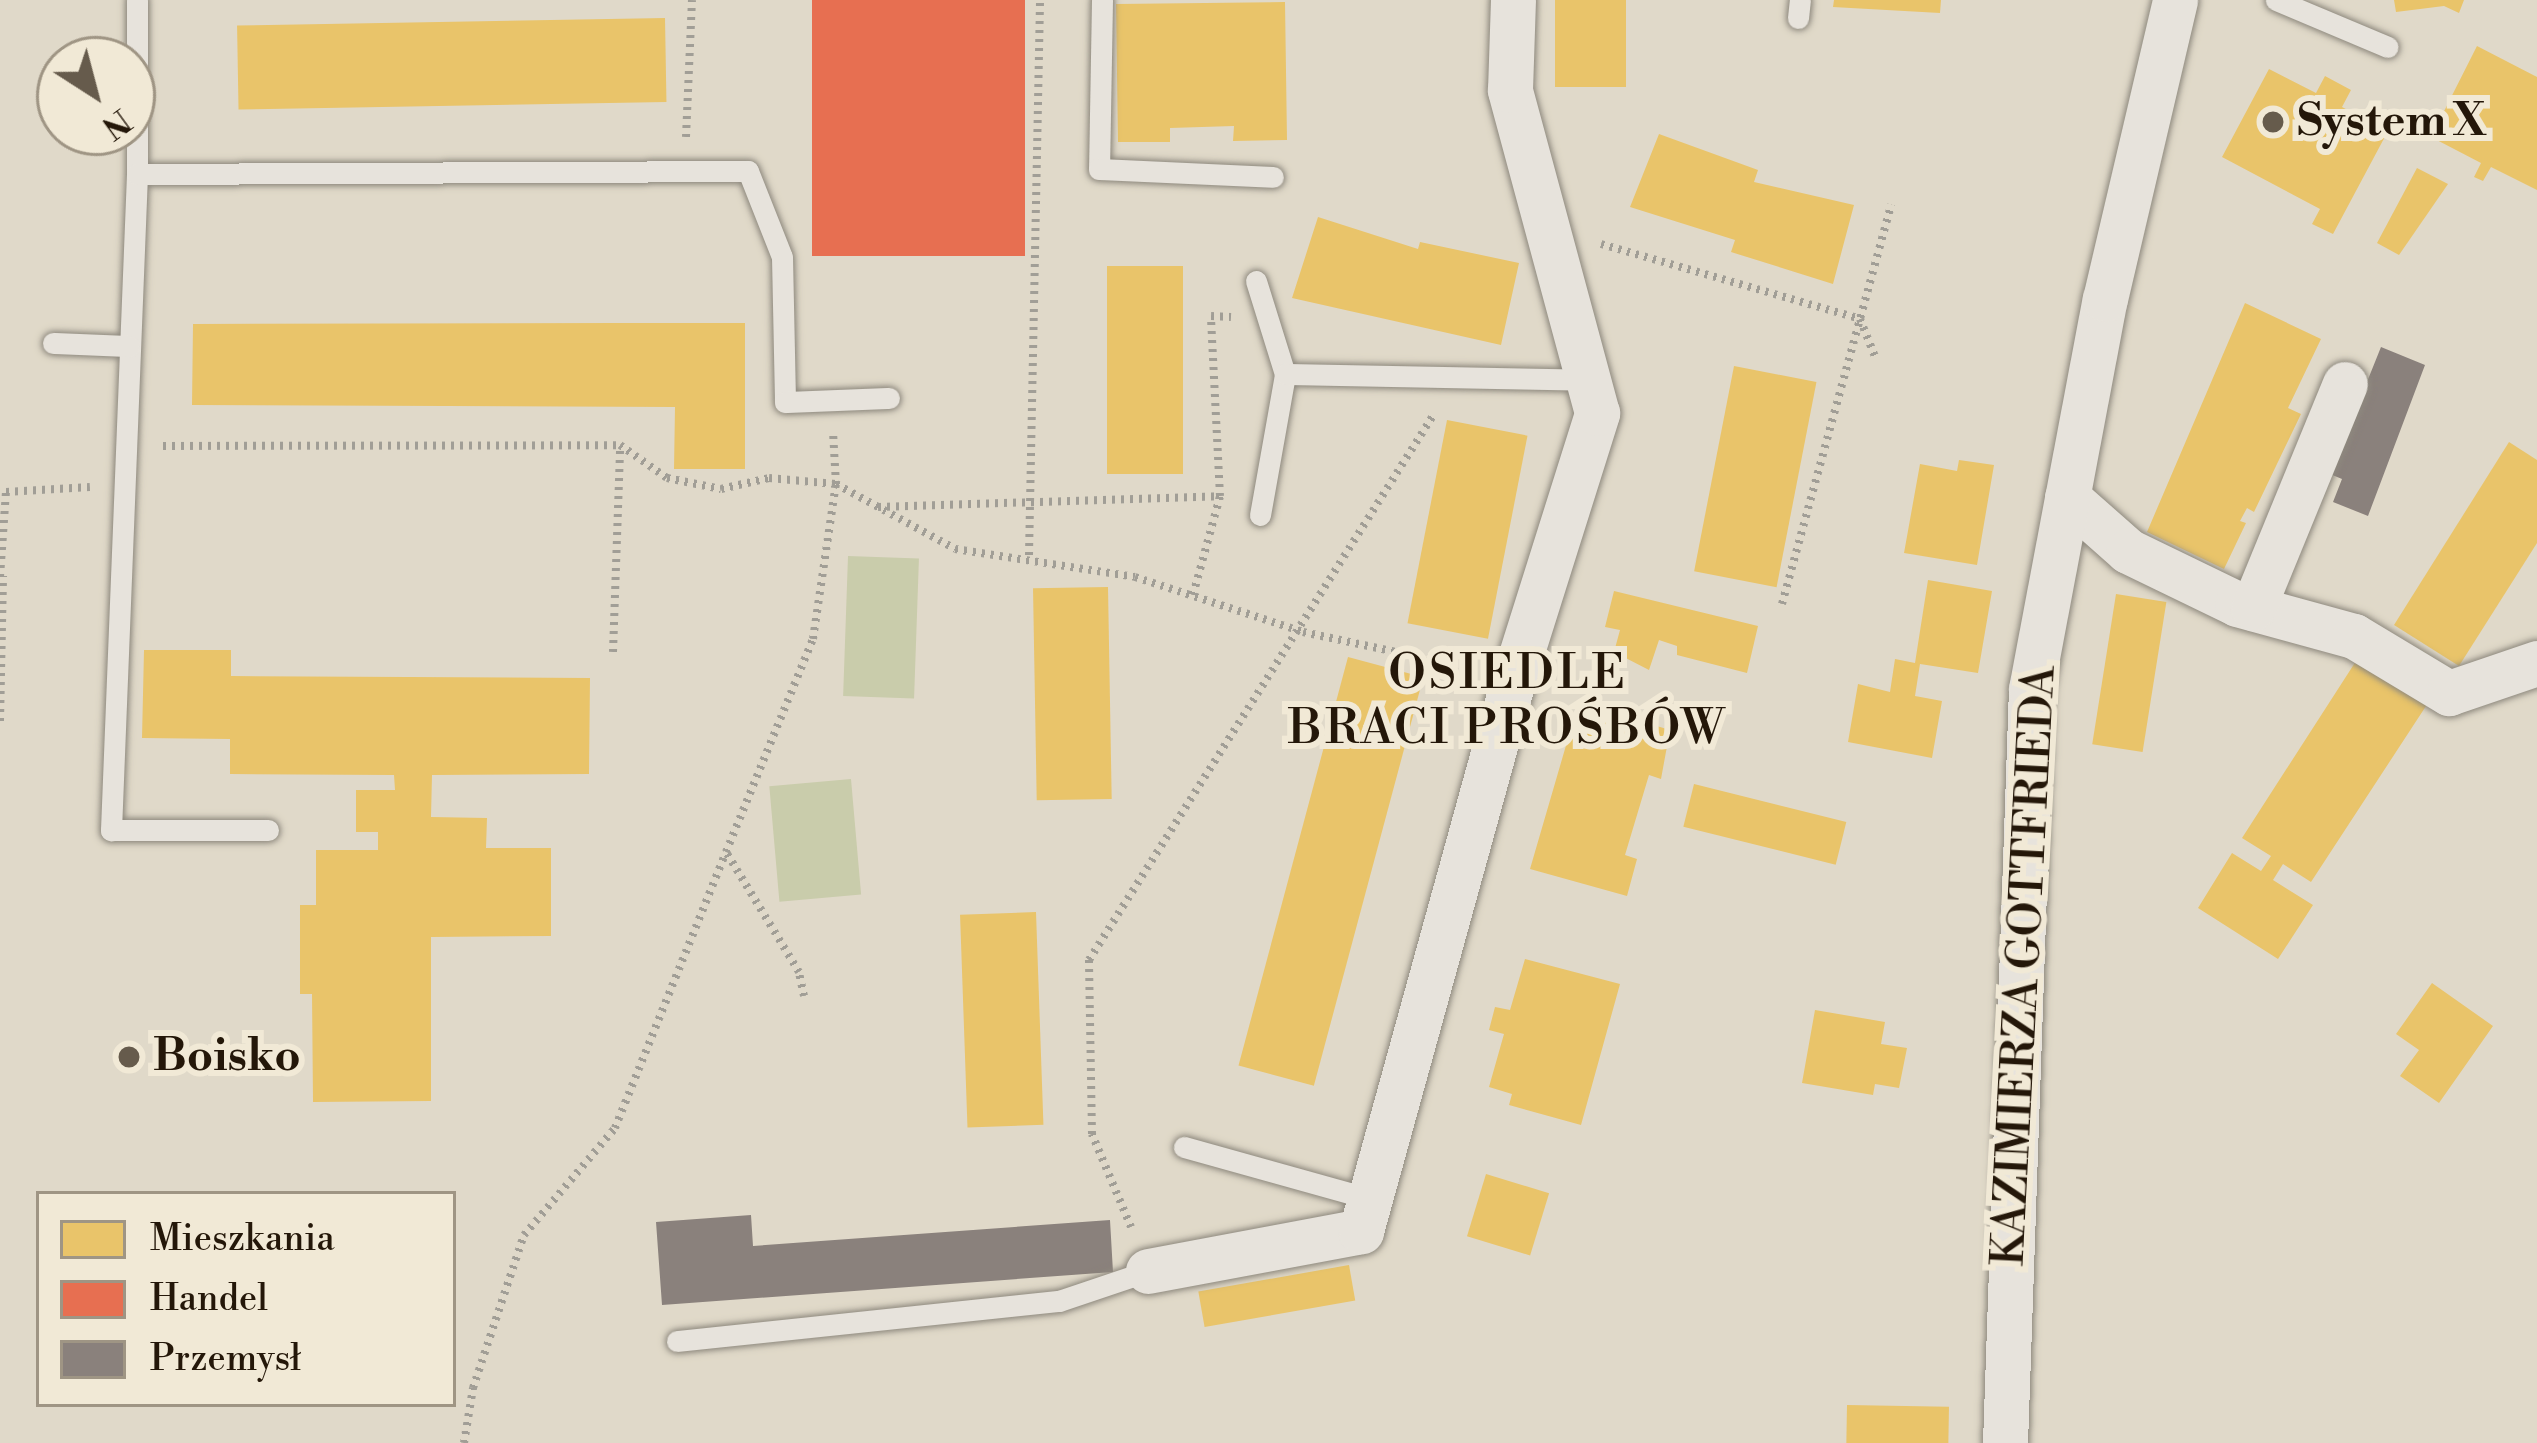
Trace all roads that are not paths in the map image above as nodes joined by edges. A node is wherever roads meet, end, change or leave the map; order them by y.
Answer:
1 (137, 0) edge
2 (1102, 0) edge
3 (1513, 0) edge
4 (2175, 0) edge
5 (2276, 0) edge
6 (2388, 47) dead end
7 (137, 174) junction
8 (1273, 177) dead end
9 (1256, 281) dead end
10 (53, 344) dead end
11 (129, 346) junction
12 (1285, 374) junction
13 (1589, 380) junction
14 (2345, 384) dead end
15 (889, 398) dead end
16 (2067, 497) junction
17 (1260, 515) dead end
18 (2253, 608) junction
19 (2537, 663) edge
20 (268, 830) dead end
21 (1184, 1147) dead end
22 (1370, 1199) junction
23 (1148, 1270) joint
24 (677, 1341) dead end
25 (2006, 1443) edge

1 - 7 lane
2 - 8 lane
3 - 13 street
4 - 16 street, KAZIMIERZA GOTTFRIEDA
5 - 6 lane
7 - 11 lane
7 - 15 lane
9 - 12 lane
10 - 11 lane
11 - 20 lane
12 - 13 lane
12 - 17 lane
13 - 22 street
14 - 18 street
16 - 18 street
16 - 25 street, KAZIMIERZA GOTTFRIEDA
18 - 19 street
21 - 22 lane
22 - 23 street
23 - 24 lane

